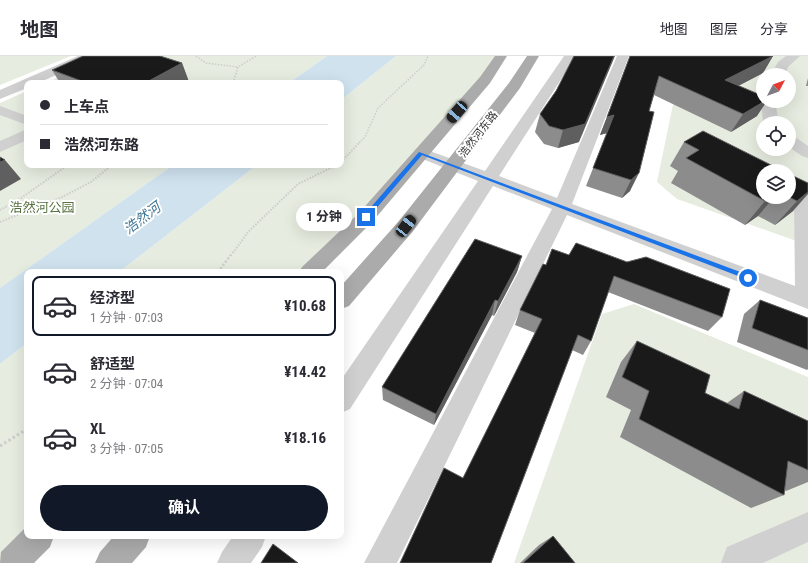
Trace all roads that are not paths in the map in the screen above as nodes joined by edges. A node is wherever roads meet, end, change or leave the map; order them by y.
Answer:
1 (501, 56) edge
2 (533, 56) edge
3 (570, 56) edge
4 (623, 56) edge
5 (794, 56) edge
6 (94, 58) edge
7 (782, 68) edge
8 (38, 80) edge
9 (52, 80) edge
10 (24, 86) edge
11 (24, 92) edge
12 (0, 95) edge
13 (0, 104) edge
14 (0, 110) edge
15 (24, 119) edge
16 (24, 135) edge
17 (796, 145) edge
18 (0, 147) edge
19 (421, 153) junction
20 (808, 153) edge
21 (453, 165) junction
22 (488, 179) junction
23 (808, 190) edge
24 (562, 207) junction
25 (312, 269) edge
26 (344, 297) edge
27 (807, 300) edge
28 (344, 396) edge
29 (808, 527) edge
30 (36, 539) edge
31 (132, 539) edge
32 (249, 539) edge
33 (12, 563) edge
34 (112, 563) edge
35 (233, 563) edge
36 (380, 563) edge
37 (737, 563) edge

1 - 19 main road
2 - 21 main road, 浩然河东路
3 - 22 street
4 - 24 street
5 - 7 street
6 - 8 street
6 - 9 street
10 - 12 street
11 - 13 street
14 - 15 street
16 - 18 street
17 - 20 street
19 - 21 street
19 - 25 main road
21 - 22 street
21 - 26 main road, 浩然河东路
22 - 24 street
22 - 28 street
23 - 27 street
24 - 27 street
24 - 36 street
29 - 37 street
30 - 33 main road
31 - 34 main road
32 - 35 street

